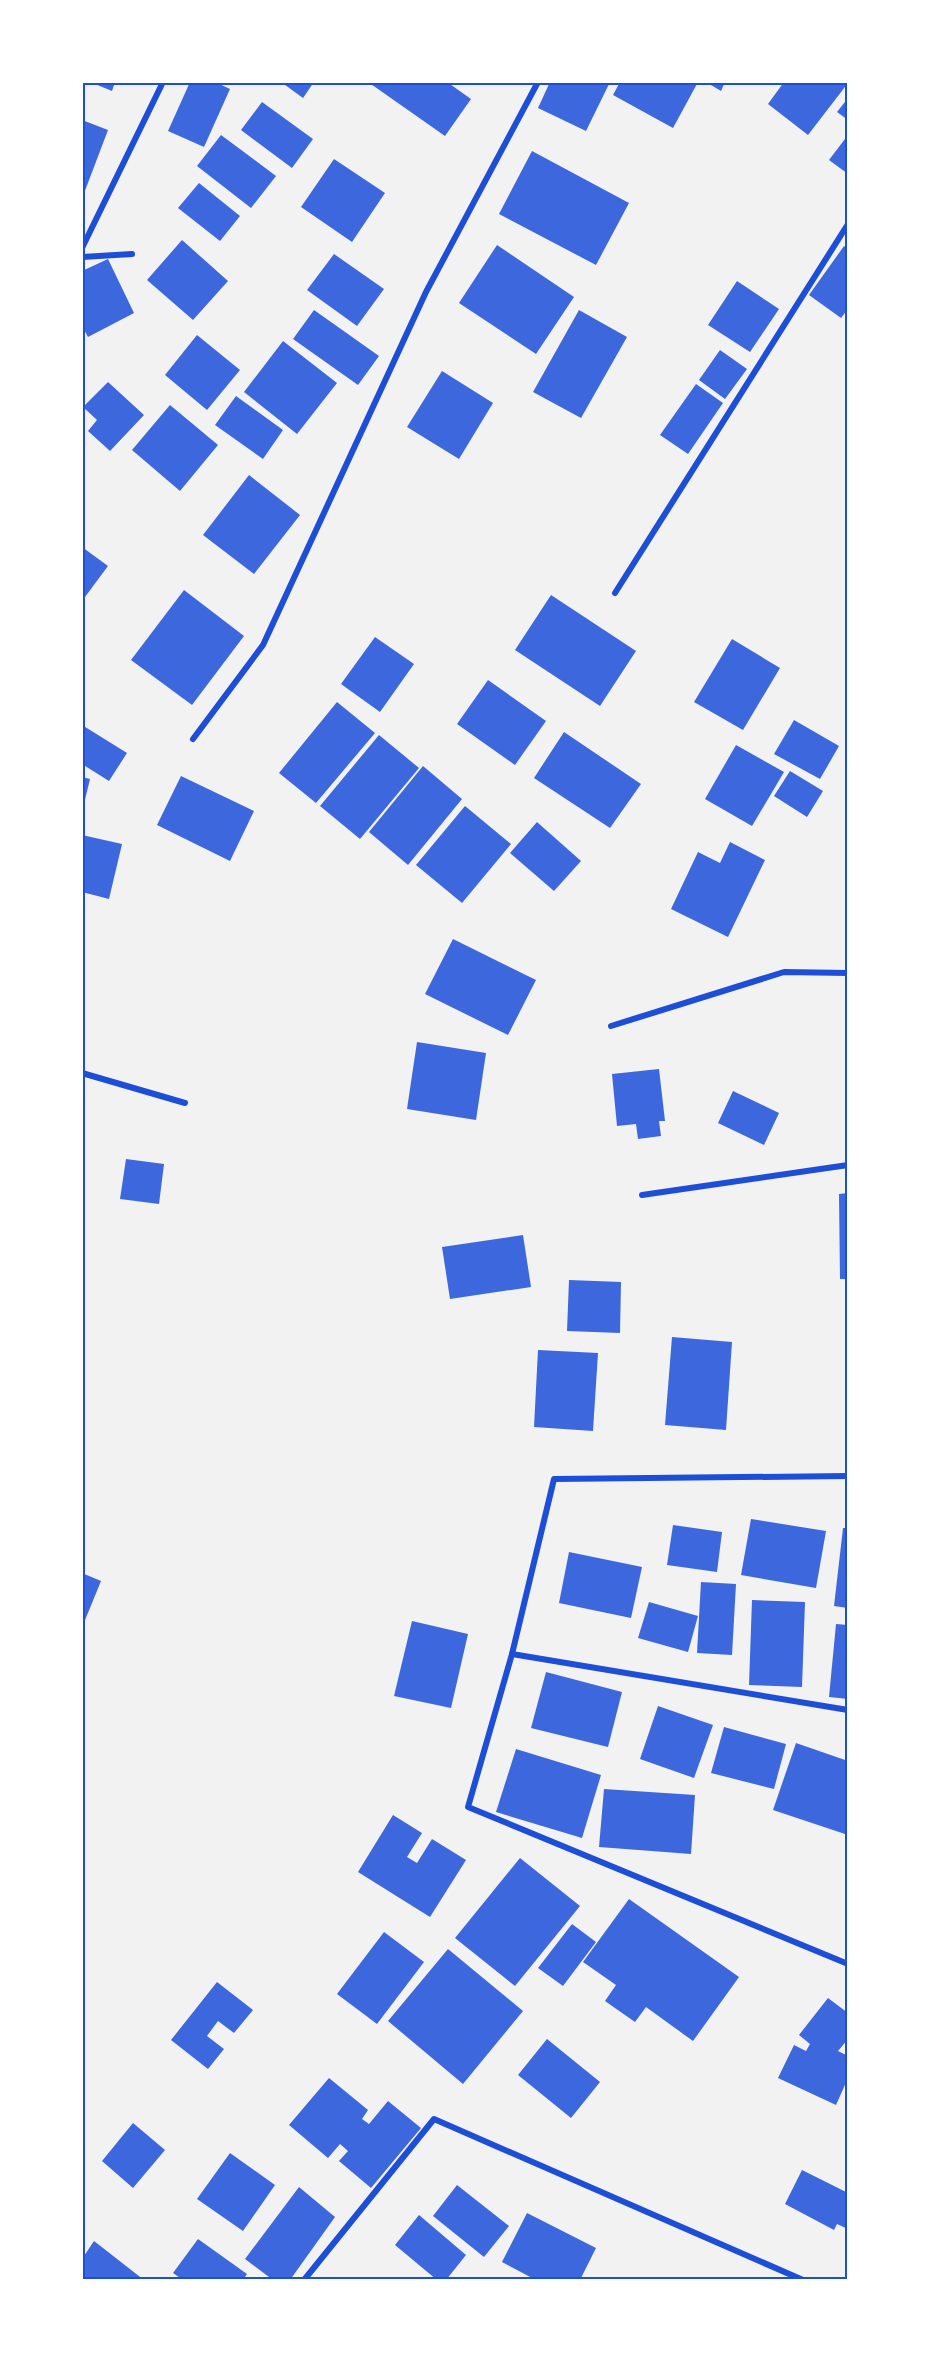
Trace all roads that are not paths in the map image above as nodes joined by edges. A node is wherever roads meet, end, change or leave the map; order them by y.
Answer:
1 (163, 82) edge
2 (538, 82) edge
3 (848, 224) edge
4 (82, 248) edge
5 (132, 254) dead end
6 (82, 257) edge
7 (615, 593) dead end
8 (193, 739) dead end
9 (848, 973) edge
10 (611, 1026) dead end
11 (82, 1073) edge
12 (185, 1103) dead end
13 (848, 1165) edge
14 (642, 1195) dead end
15 (848, 1476) edge
16 (513, 1654) junction
17 (848, 1710) edge
18 (848, 1964) edge
19 (304, 2280) edge
20 (803, 2280) edge

1 - 4 street
2 - 8 street
3 - 7 street
5 - 6 street
9 - 10 street
11 - 12 street
13 - 14 street
15 - 16 street
16 - 17 street
16 - 18 street
19 - 20 street

